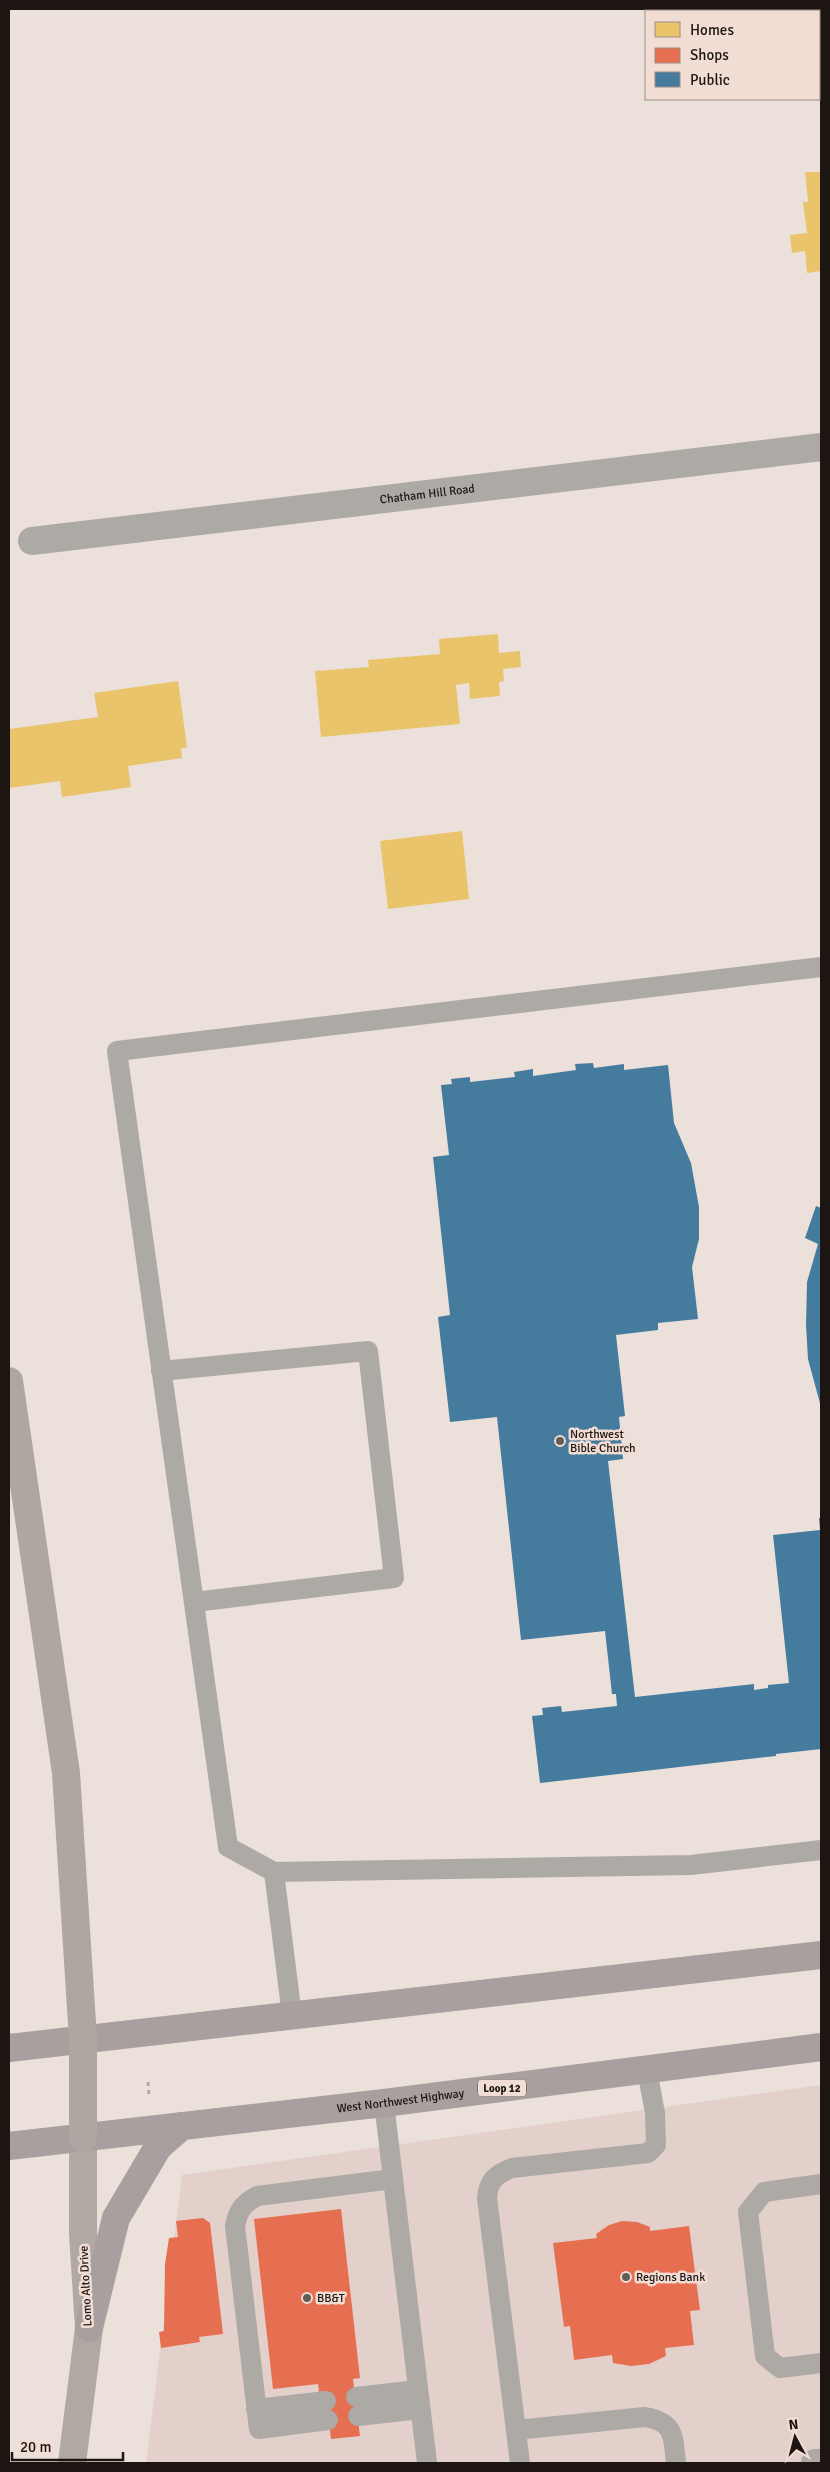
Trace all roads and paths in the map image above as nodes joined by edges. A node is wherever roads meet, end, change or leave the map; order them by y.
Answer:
1 (821, 447) edge
2 (32, 541) dead end
3 (821, 967) edge
4 (162, 1370) junction
5 (9, 1381) edge
6 (194, 1602) junction
7 (821, 1850) edge
8 (274, 1872) junction
9 (821, 1955) edge
10 (292, 2016) junction
11 (83, 2038) junction
12 (821, 2047) edge
13 (9, 2048) edge
14 (647, 2070) junction
15 (148, 2082) dead end
16 (384, 2104) junction
17 (150, 2105) dead end
18 (182, 2126) junction
19 (83, 2138) junction
20 (9, 2146) edge
21 (393, 2178) junction
22 (821, 2184) edge
23 (89, 2328) junction
24 (821, 2363) edge
25 (419, 2399) junction
26 (357, 2407) dead end
27 (327, 2411) dead end
28 (516, 2430) junction
29 (72, 2463) edge
30 (427, 2463) edge
31 (520, 2463) edge
32 (676, 2463) edge
33 (816, 2463) edge
34 (821, 2463) edge

1 - 2 street, Chatham Hill Road
3 - 4 lane
4 - 6 lane
4 - 6 lane
5 - 11 highway
6 - 8 lane
7 - 8 lane
8 - 10 lane
9 - 10 main road
10 - 11 main road
11 - 13 main road
11 - 19 highway
12 - 14 main road, West Northwest Highway / Loop 12
14 - 16 main road, West Northwest Highway / Loop 12
14 - 28 lane
15 - 17 path
16 - 18 main road, West Northwest Highway / Loop 12
16 - 21 lane
18 - 19 main road, West Northwest Highway / Loop 12
18 - 23 main road
19 - 20 main road, West Northwest Highway / Loop 12
19 - 23 main road, Lomo Alto Drive
21 - 25 lane
21 - 27 lane
22 - 24 lane
23 - 29 main road, Lomo Alto Drive
25 - 26 lane
25 - 30 lane
28 - 31 lane
28 - 32 lane
33 - 34 main road

